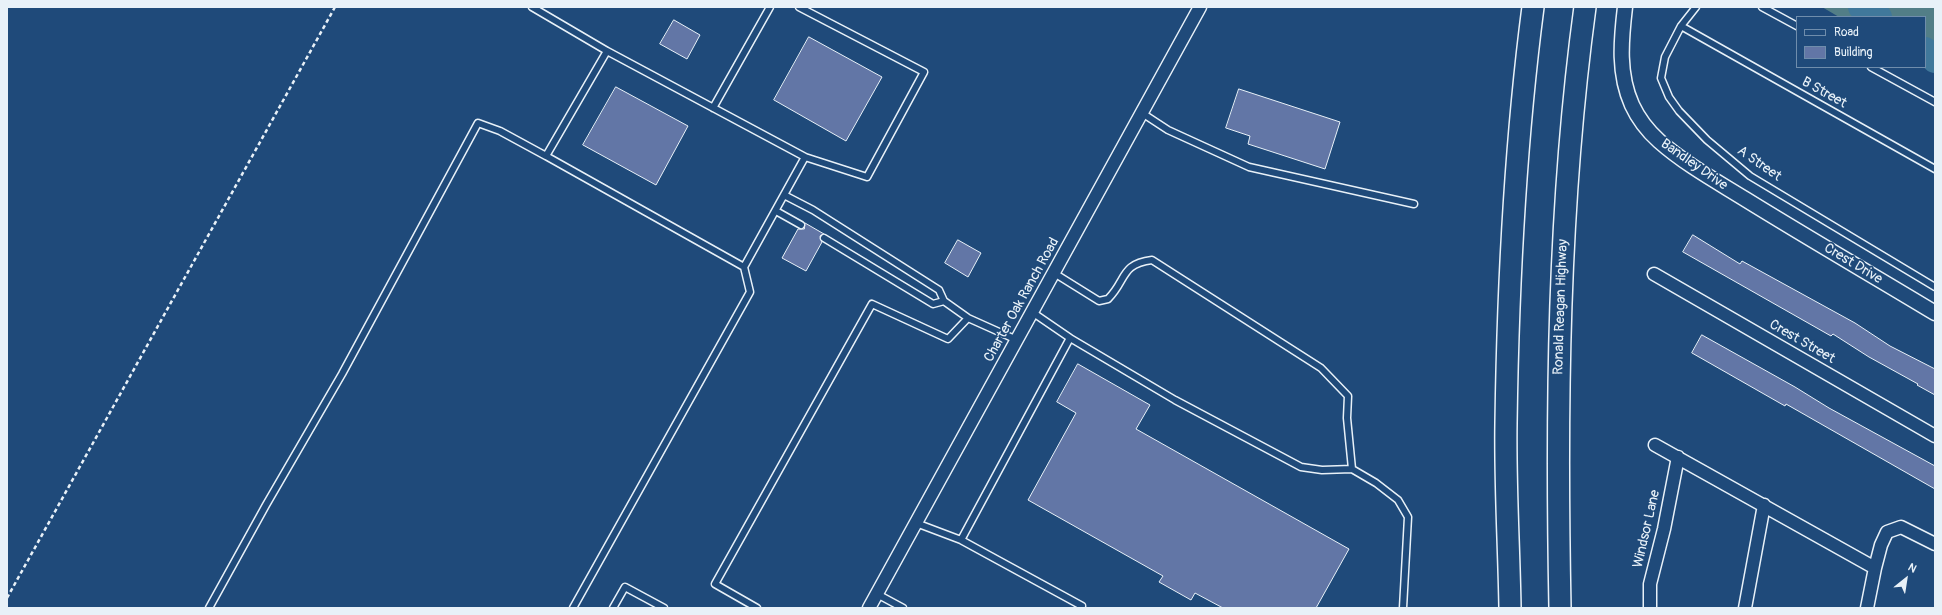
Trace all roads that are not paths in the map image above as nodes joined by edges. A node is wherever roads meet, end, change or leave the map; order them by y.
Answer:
1 (532, 7) edge
2 (770, 7) edge
3 (799, 7) edge
4 (1200, 7) edge
5 (1533, 7) edge
6 (1585, 7) edge
7 (1625, 7) edge
8 (1696, 7) edge
9 (1762, 7) edge
10 (1796, 25) edge
11 (1681, 26) junction
12 (607, 52) junction
13 (1874, 68) edge
14 (1935, 102) edge
15 (713, 108) junction
16 (1142, 113) junction
17 (546, 156) junction
18 (805, 157) junction
19 (1935, 170) edge
20 (784, 195) junction
21 (1414, 204) dead end
22 (776, 211) junction
23 (1770, 215) joint
24 (801, 225) dead end
25 (824, 238) dead end
26 (744, 267) junction
27 (1054, 273) junction
28 (1654, 274) dead end
29 (1935, 287) edge
30 (944, 301) junction
31 (1032, 312) junction
32 (1935, 313) edge
33 (968, 318) junction
34 (1070, 338) junction
35 (1017, 340) junction
36 (1935, 436) edge
37 (1656, 445) dead end
38 (1678, 457) junction
39 (1352, 469) junction
40 (1764, 505) junction
41 (916, 523) junction
42 (961, 540) junction
43 (1935, 544) edge
44 (1875, 568) junction
45 (877, 594) junction
46 (1082, 606) dead end
47 (209, 608) edge
48 (573, 608) edge
49 (613, 608) edge
50 (664, 608) edge
51 (757, 608) edge
52 (869, 608) edge
53 (903, 608) edge
54 (1403, 608) edge
55 (1510, 608) edge
56 (1560, 608) edge
57 (1650, 608) edge
58 (1744, 608) edge
59 (1867, 608) edge

1 - 12 lane
2 - 15 lane
3 - 18 lane
4 - 16 street, Charter Oak Ranch Road
5 - 55 highway
6 - 56 highway, Ronald Reagan Highway
7 - 23 street, Bandley Drive
8 - 11 lane, A Street
9 - 10 lane
11 - 19 lane, B Street
11 - 29 lane, A Street
12 - 15 lane
12 - 17 lane
13 - 14 lane
15 - 18 lane
16 - 21 lane
16 - 27 street, Charter Oak Ranch Road
17 - 26 lane
17 - 47 lane
18 - 20 lane
20 - 22 lane
20 - 30 lane
22 - 24 lane
22 - 26 lane
23 - 32 street, Crest Drive
25 - 30 lane
26 - 48 lane
27 - 31 street, Charter Oak Ranch Road
27 - 39 lane
28 - 36 street, Crest Street
30 - 33 lane
31 - 34 lane
31 - 35 street, Charter Oak Ranch Road
33 - 35 lane
33 - 51 lane
34 - 39 lane
34 - 42 lane
35 - 41 street, Charter Oak Ranch Road
37 - 38 street
38 - 40 street
38 - 57 street, Windsor Lane
39 - 54 lane
40 - 44 street
40 - 58 street
41 - 42 lane
41 - 45 street, Charter Oak Ranch Road
42 - 46 lane
43 - 44 street
44 - 59 street
45 - 52 street, Charter Oak Ranch Road
45 - 53 lane
49 - 50 lane

